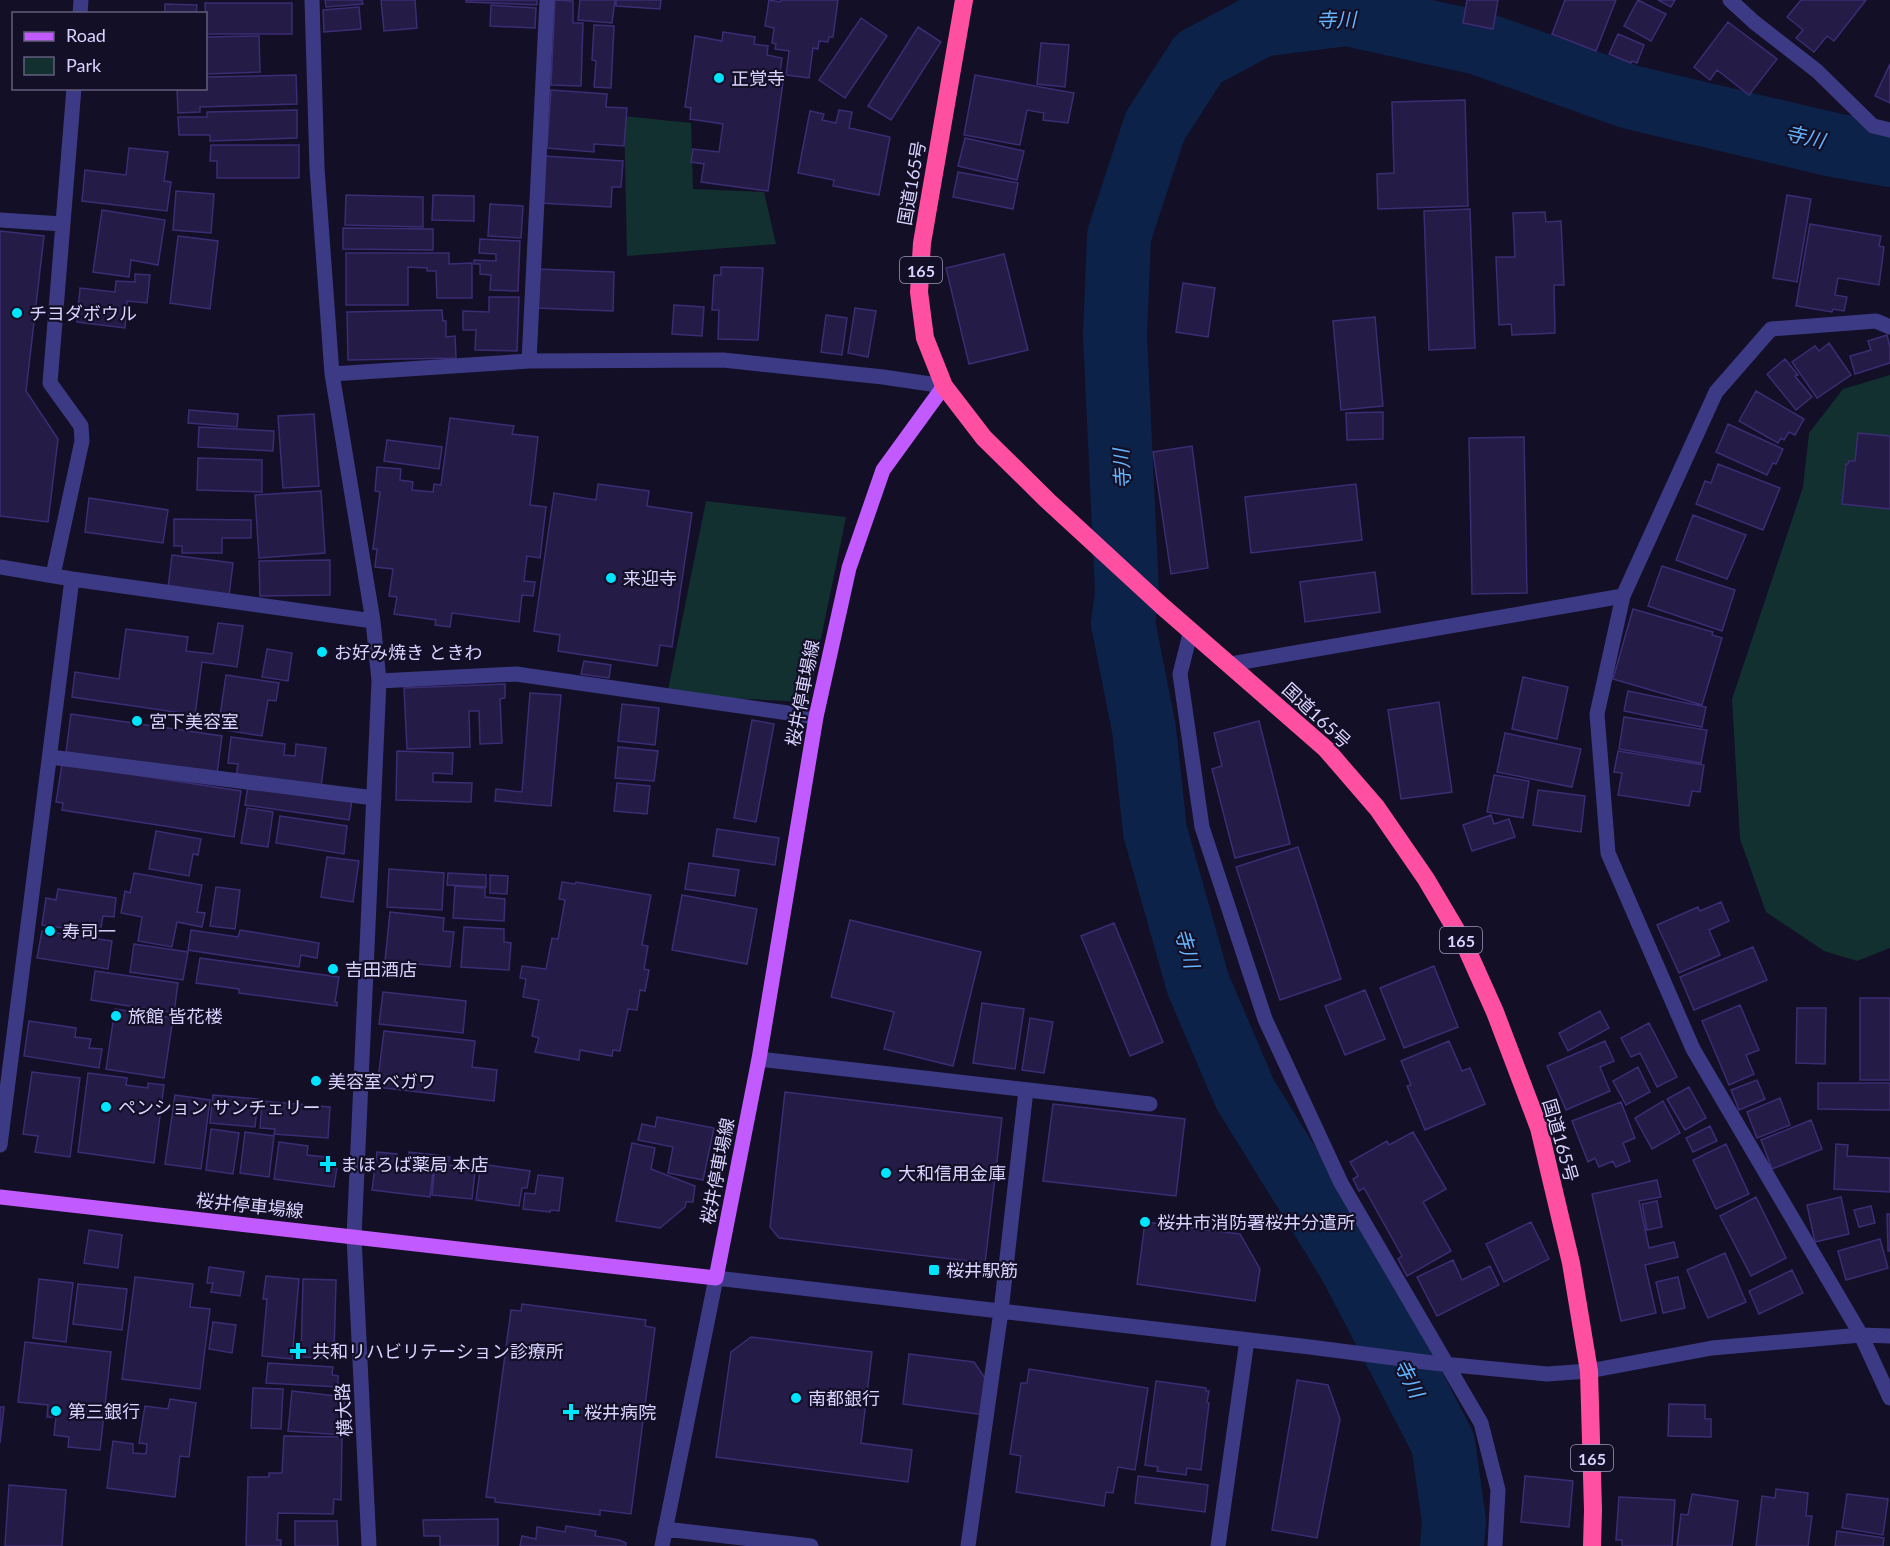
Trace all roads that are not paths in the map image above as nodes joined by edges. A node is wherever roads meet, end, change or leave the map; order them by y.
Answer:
1 (312, 0) edge
2 (547, 0) edge
3 (964, 0) edge
4 (1730, 0) edge
5 (74, 90) edge
6 (1890, 130) edge
7 (0, 220) edge
8 (63, 224) junction
9 (1890, 327) edge
10 (529, 361) junction
11 (333, 374) junction
12 (944, 386) junction
13 (0, 567) edge
14 (53, 575) junction
15 (72, 579) junction
16 (1623, 596) junction
17 (373, 621) junction
18 (1191, 630) junction
19 (1230, 664) junction
20 (379, 681) junction
21 (816, 717) junction
22 (50, 757) junction
23 (374, 798) junction
24 (759, 1059) junction
25 (1026, 1090) junction
26 (1150, 1104) dead end
27 (0, 1145) edge
28 (0, 1197) edge
29 (354, 1237) junction
30 (716, 1278) junction
31 (1001, 1311) junction
32 (1861, 1335) junction
33 (1890, 1336) edge
34 (1247, 1340) junction
35 (1439, 1364) junction
36 (1589, 1371) junction
37 (1890, 1398) edge
38 (665, 1529) junction
39 (369, 1546) edge
40 (662, 1546) edge
41 (811, 1546) edge
42 (968, 1546) edge
43 (1218, 1546) edge
44 (1495, 1546) edge
45 (1592, 1546) edge

1 - 11 street, 横大路
2 - 10 street
3 - 12 highway, 国道165号 / 165
4 - 6 street
5 - 8 street
7 - 8 street
8 - 14 street
9 - 16 street
10 - 11 street
10 - 12 street
11 - 17 street, 横大路
12 - 18 highway, 国道165号 / 165
12 - 21 main road, 桜井停車場線
13 - 14 street
14 - 15 street
15 - 17 street
15 - 22 street
16 - 19 street
16 - 32 street
17 - 20 street, 横大路
18 - 19 highway, 国道165号 / 165
18 - 35 street
19 - 36 highway, 国道165号 / 165
20 - 21 street
20 - 23 street, 横大路
21 - 24 main road, 桜井停車場線
22 - 23 street
22 - 27 street
23 - 29 street, 横大路
24 - 25 street
24 - 30 main road, 桜井停車場線
25 - 26 street
25 - 31 street
28 - 29 main road, 桜井停車場線
29 - 30 main road, 桜井停車場線
29 - 39 street, 横大路
30 - 31 street
30 - 38 street
31 - 34 street
31 - 42 street
32 - 33 street
32 - 36 street
32 - 37 street
34 - 35 street
34 - 43 street
35 - 36 street
35 - 44 street
36 - 45 highway, 国道165号 / 165
38 - 40 street
38 - 41 street

